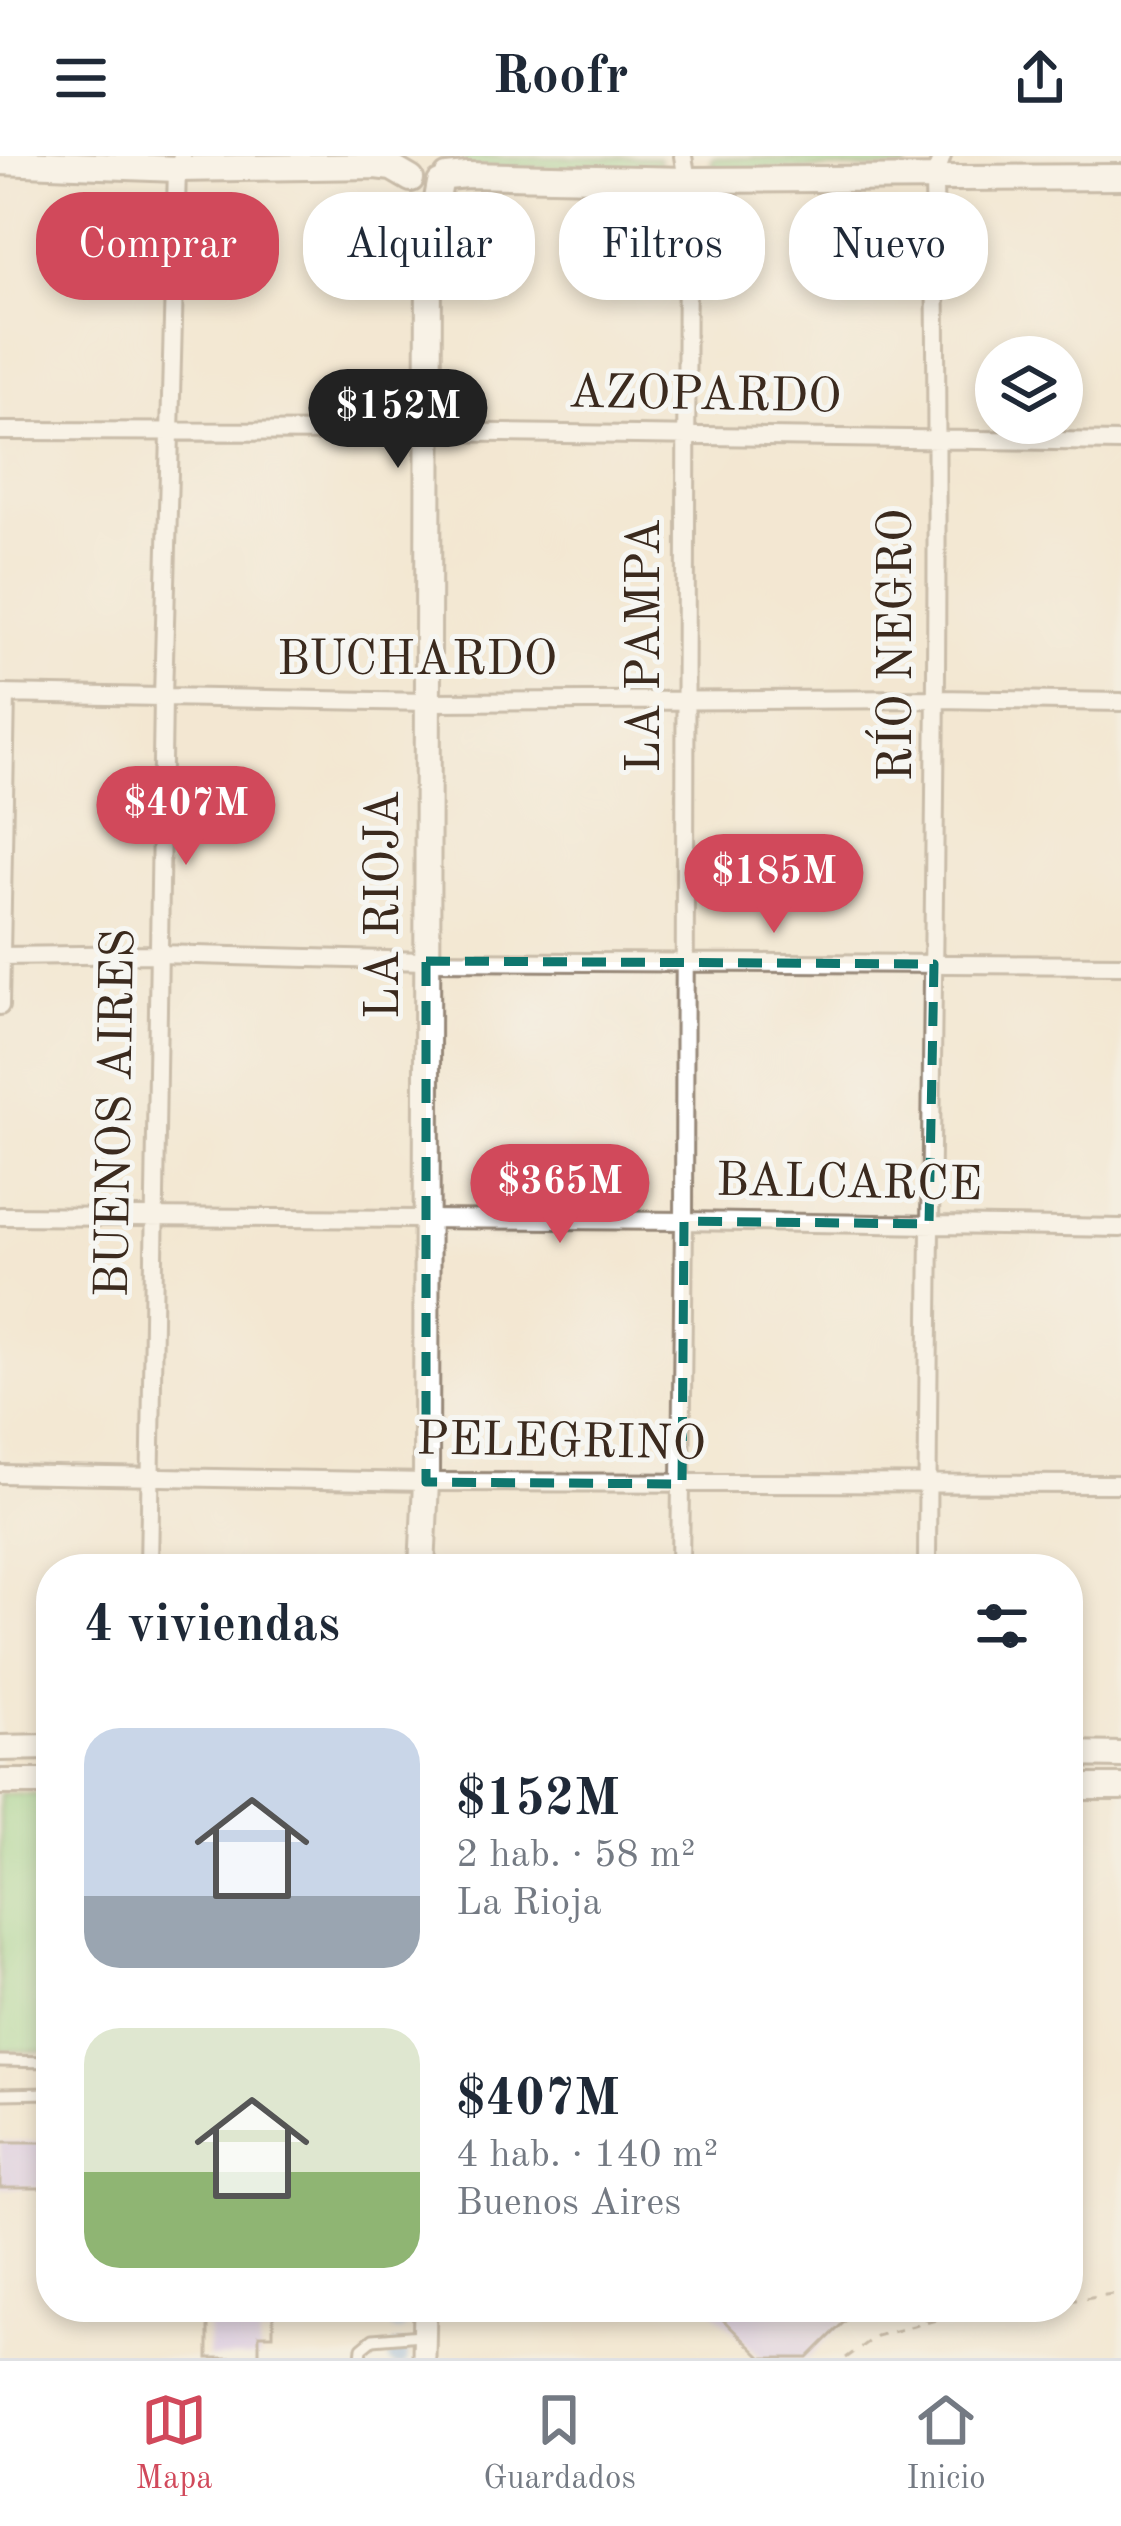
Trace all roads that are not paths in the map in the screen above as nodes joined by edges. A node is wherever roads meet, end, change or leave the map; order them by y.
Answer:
1 (31, 159) edge
2 (0, 162) edge
3 (179, 163) edge
4 (1061, 167) edge
5 (685, 168) edge
6 (938, 168) edge
7 (429, 173) edge
8 (1121, 178) edge
9 (0, 431) edge
10 (168, 431) junction
11 (428, 433) junction
12 (686, 436) junction
13 (938, 438) junction
14 (1121, 442) edge
15 (3, 694) edge
16 (163, 698) junction
17 (938, 699) junction
18 (686, 700) junction
19 (428, 702) junction
20 (1121, 703) edge
21 (159, 954) junction
22 (0, 956) edge
23 (426, 961) junction
24 (684, 961) junction
25 (934, 964) junction
26 (1121, 965) edge
27 (0, 1006) edge
28 (0, 1216) edge
29 (153, 1217) junction
30 (425, 1219) junction
31 (684, 1220) junction
32 (929, 1224) junction
33 (1121, 1228) edge
34 (0, 1474) edge
35 (150, 1475) junction
36 (426, 1481) junction
37 (928, 1483) junction
38 (682, 1484) junction
39 (1121, 1484) edge
40 (149, 1554) edge
41 (423, 1554) edge
42 (680, 1554) edge
43 (927, 1554) edge
44 (0, 1748) edge
45 (36, 1748) edge
46 (1083, 1754) edge
47 (1121, 1755) edge
48 (0, 1782) edge
49 (36, 1783) edge
50 (1083, 1787) edge
51 (1121, 1787) edge
52 (0, 2060) edge
53 (36, 2061) edge
54 (36, 2093) edge
55 (0, 2094) edge
56 (424, 2346) edge
57 (361, 2358) edge

1 - 2 main road
1 - 3 main road
3 - 7 main road
3 - 10 street, BUENOS AIRES
4 - 6 main road
4 - 8 main road
5 - 6 main road
5 - 7 main road
5 - 12 street, LA PAMPA
6 - 13 street, RÍO NEGRO
7 - 11 main road, LA RIOJA
9 - 10 street, AZOPARDO
10 - 11 street, AZOPARDO
10 - 16 street, BUENOS AIRES
11 - 12 street, AZOPARDO
11 - 19 main road, LA RIOJA
12 - 13 street, AZOPARDO
12 - 18 street, LA PAMPA
13 - 14 street, AZOPARDO
13 - 17 street, RÍO NEGRO
15 - 16 street, BUCHARDO
15 - 22 street
16 - 19 street, BUCHARDO
16 - 21 street, BUENOS AIRES
17 - 18 street, BUCHARDO
17 - 20 street, BUCHARDO
17 - 25 street, RÍO NEGRO
18 - 19 street, BUCHARDO
18 - 24 street, LA PAMPA
19 - 23 main road, LA RIOJA
21 - 22 street
21 - 23 street
21 - 29 street, BUENOS AIRES
22 - 27 street
23 - 24 street
23 - 30 main road, LA RIOJA
24 - 25 street
24 - 31 street, LA PAMPA
25 - 26 street
25 - 32 street, RÍO NEGRO
28 - 29 street, BALCARCE
29 - 30 street, BALCARCE
29 - 35 street, BUENOS AIRES
30 - 31 street, BALCARCE
30 - 36 main road, LA RIOJA
31 - 32 street, BALCARCE
31 - 38 street, LA PAMPA
32 - 33 street, BALCARCE
32 - 37 street, RÍO NEGRO
34 - 35 street, PELEGRINO
35 - 36 street, PELEGRINO
35 - 40 street, BUENOS AIRES
36 - 38 street, PELEGRINO
36 - 41 main road, LA RIOJA
37 - 38 street, PELEGRINO
37 - 39 street, PELEGRINO
37 - 43 street, RÍO NEGRO
38 - 42 street, LA PAMPA
44 - 45 main road
46 - 47 main road
48 - 49 main road
50 - 51 main road
52 - 53 lane
54 - 55 lane
56 - 57 lane

